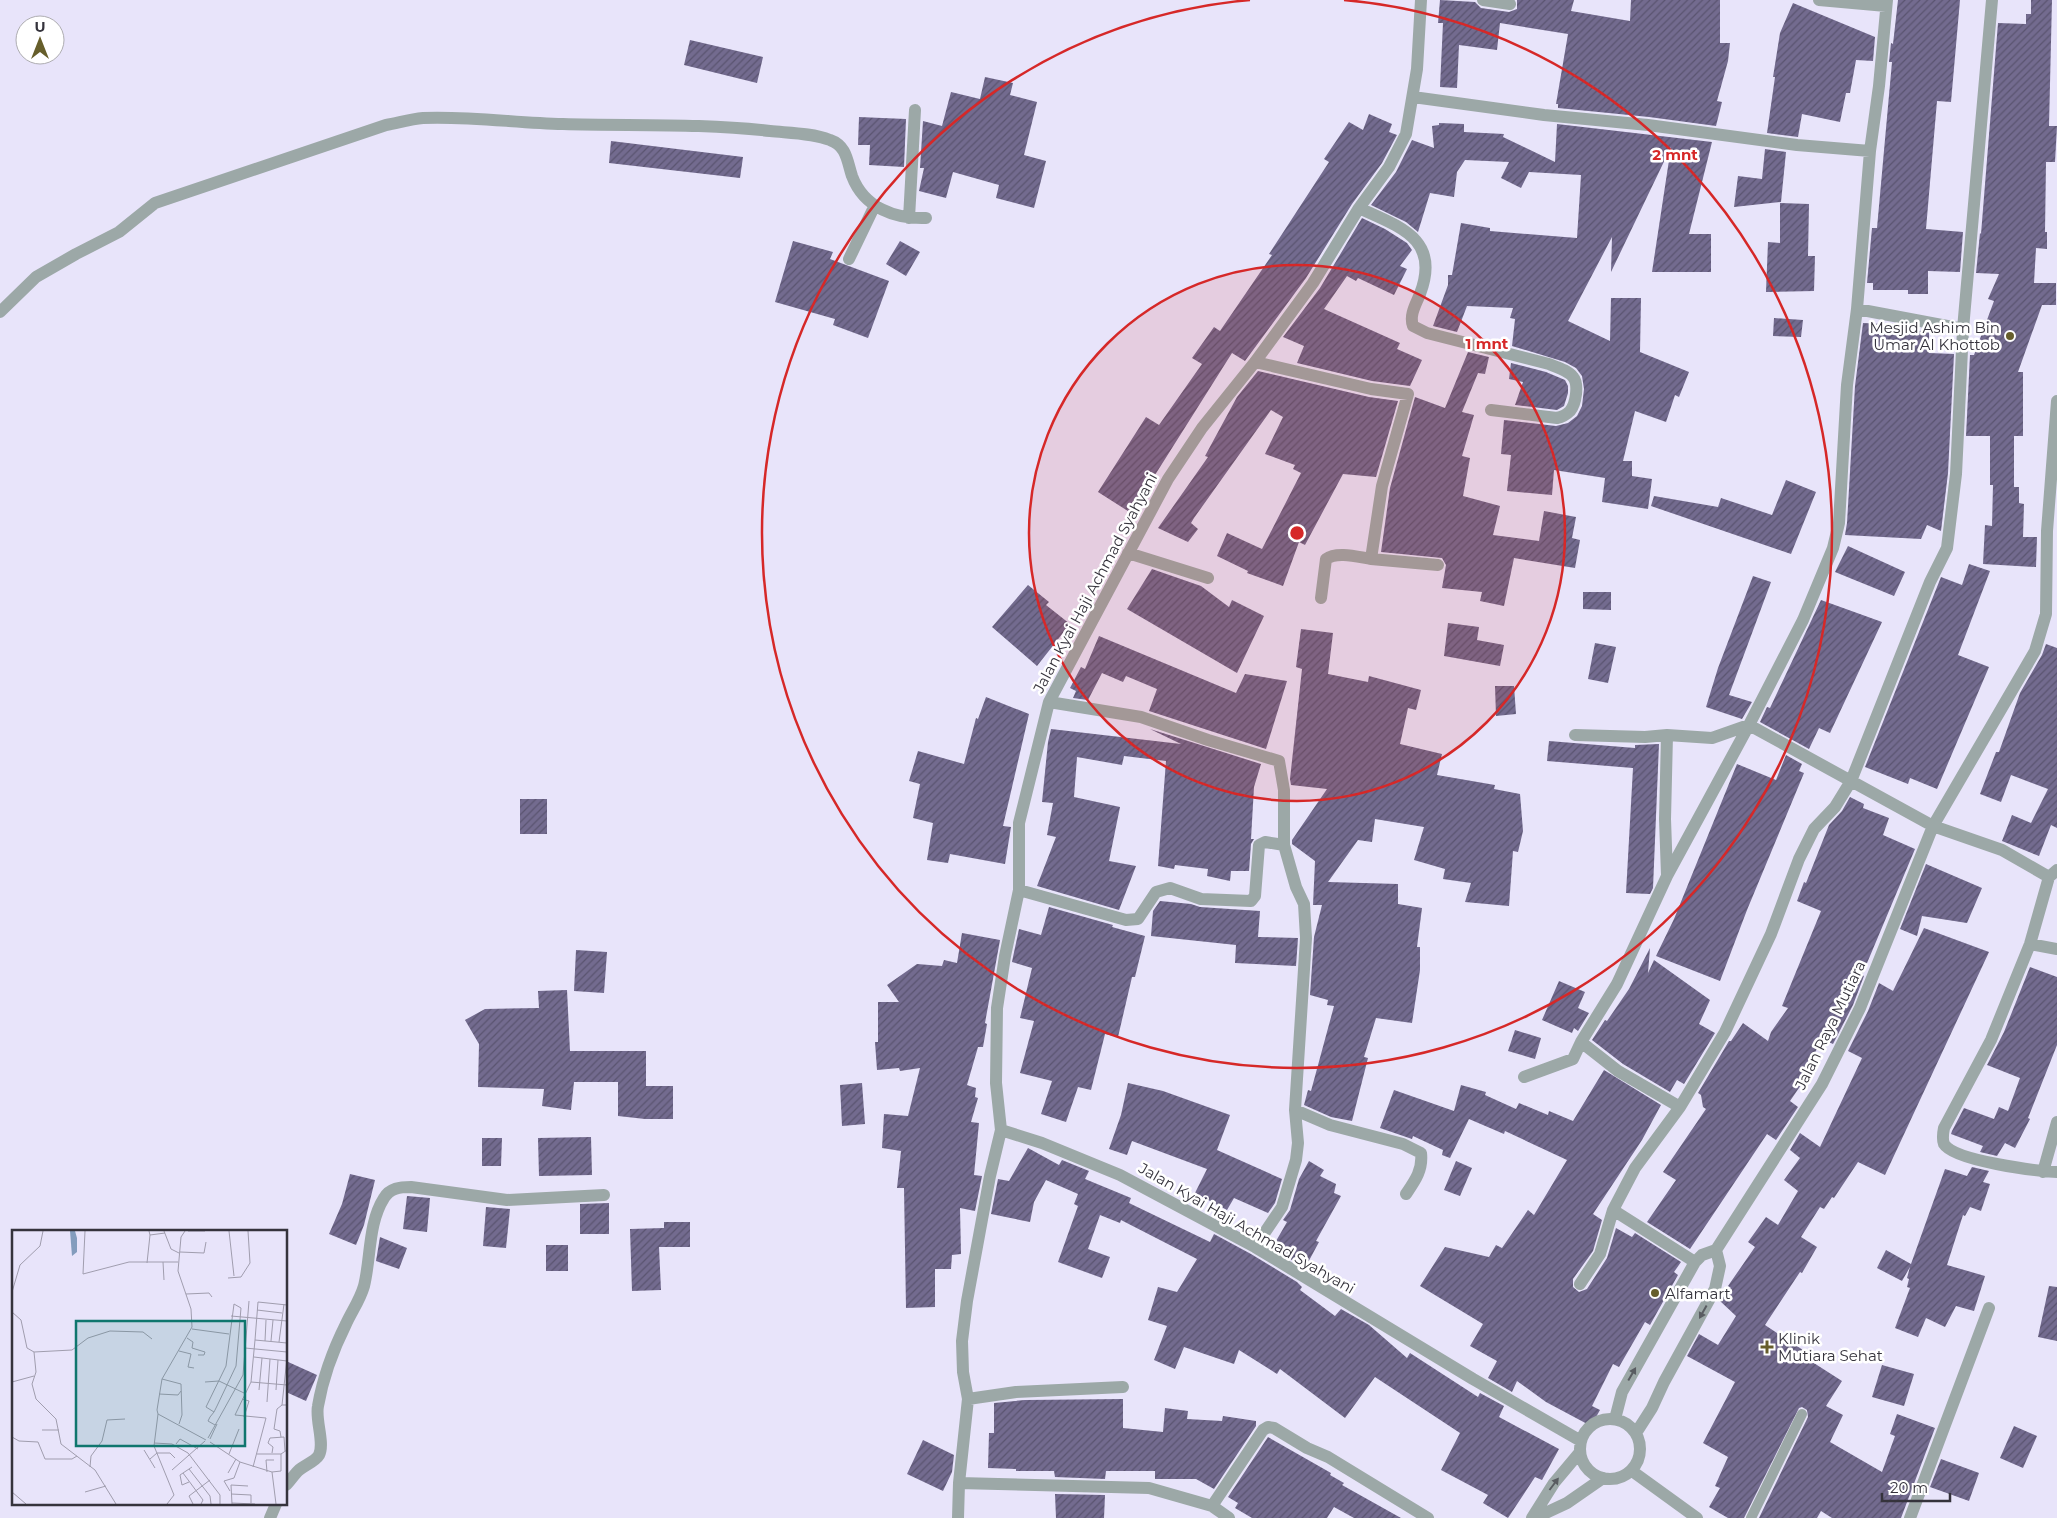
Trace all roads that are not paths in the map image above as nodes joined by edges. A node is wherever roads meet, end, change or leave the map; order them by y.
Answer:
1 (1421, 0) edge
2 (1483, 0) edge
3 (1819, 0) edge
4 (1992, 0) edge
5 (1886, 3) edge
6 (1510, 4) dead end
7 (1413, 97) junction
8 (915, 110) dead end
9 (1870, 151) junction
10 (875, 205) junction
11 (1359, 208) junction
12 (910, 218) junction
13 (926, 218) dead end
14 (849, 259) dead end
15 (1857, 309) junction
16 (0, 312) edge
17 (1964, 329) junction
18 (1255, 362) junction
19 (2057, 401) edge
20 (1491, 410) dead end
21 (1128, 553) junction
22 (1371, 559) junction
23 (1438, 565) dead end
24 (1208, 578) dead end
25 (1321, 598) dead end
26 (1049, 702) junction
27 (1749, 725) junction
28 (1575, 735) dead end
29 (1667, 735) junction
30 (1851, 781) junction
31 (1933, 826) junction
32 (1284, 845) junction
33 (2053, 874) edge
34 (1667, 876) junction
35 (1019, 890) junction
36 (2030, 944) junction
37 (2057, 949) edge
38 (1581, 1042) junction
39 (1524, 1077) dead end
40 (1680, 1107) junction
41 (1295, 1110) junction
42 (2057, 1122) edge
43 (1001, 1130) junction
44 (2043, 1172) junction
45 (2057, 1172) edge
46 (1406, 1194) dead end
47 (604, 1195) dead end
48 (1613, 1210) junction
49 (1255, 1247) junction
50 (1716, 1250) junction
51 (1694, 1262) junction
52 (1580, 1284) dead end
53 (1989, 1308) dead end
54 (1123, 1387) dead end
55 (968, 1399) junction
56 (1802, 1414) dead end
57 (1615, 1419) junction
58 (1636, 1433) junction
59 (1581, 1446) junction
60 (1632, 1471) junction
61 (1603, 1478) junction
62 (288, 1483) edge
63 (959, 1483) junction
64 (275, 1506) edge
65 (1212, 1506) junction
66 (270, 1518) edge
67 (958, 1518) edge
68 (1229, 1518) edge
69 (1428, 1518) edge
70 (1534, 1518) edge
71 (1697, 1518) edge
72 (1751, 1518) edge
73 (1910, 1518) edge

1 - 7 street, Jalan Kyai Haji Achmad Syahyani
2 - 6 street
3 - 5 street
4 - 17 street
5 - 9 street
7 - 9 street
7 - 11 street, Jalan Kyai Haji Achmad Syahyani
8 - 12 street
9 - 15 street
10 - 12 street
10 - 14 street
10 - 16 street
11 - 18 street, Jalan Kyai Haji Achmad Syahyani
11 - 20 street
12 - 13 street
15 - 17 street
15 - 27 street
17 - 30 street
18 - 21 street, Jalan Kyai Haji Achmad Syahyani
18 - 22 street
19 - 31 street, Jalan Raya Mutiara
21 - 24 street
21 - 26 street, Jalan Kyai Haji Achmad Syahyani
22 - 23 street
22 - 25 street
26 - 32 street
26 - 35 street, Jalan Kyai Haji Achmad Syahyani
27 - 29 street
27 - 30 street
27 - 34 street
28 - 29 street
29 - 34 street
30 - 31 street
30 - 40 street
31 - 33 street
31 - 50 street, Jalan Raya Mutiara
32 - 35 street
32 - 41 street
33 - 36 street
34 - 38 street
35 - 43 street, Jalan Kyai Haji Achmad Syahyani
36 - 37 street
36 - 44 street
38 - 39 street
38 - 40 street
40 - 48 street
41 - 46 street
41 - 49 street
42 - 44 street
43 - 49 street, Jalan Kyai Haji Achmad Syahyani
43 - 55 street
44 - 45 street
47 - 62 street
48 - 51 street
48 - 52 street
49 - 59 street, Jalan Kyai Haji Achmad Syahyani
50 - 51 street
50 -> 58 street
57 -> 51 street
53 - 73 street
54 - 55 street
55 - 63 street
56 - 72 lane
57 - 58 street
57 - 59 street
58 - 60 street
59 - 61 street
70 -> 59 street
60 - 61 street
60 - 71 street
61 - 70 street
63 - 65 street
63 - 67 street
64 - 66 street
65 - 68 street
65 - 69 street

